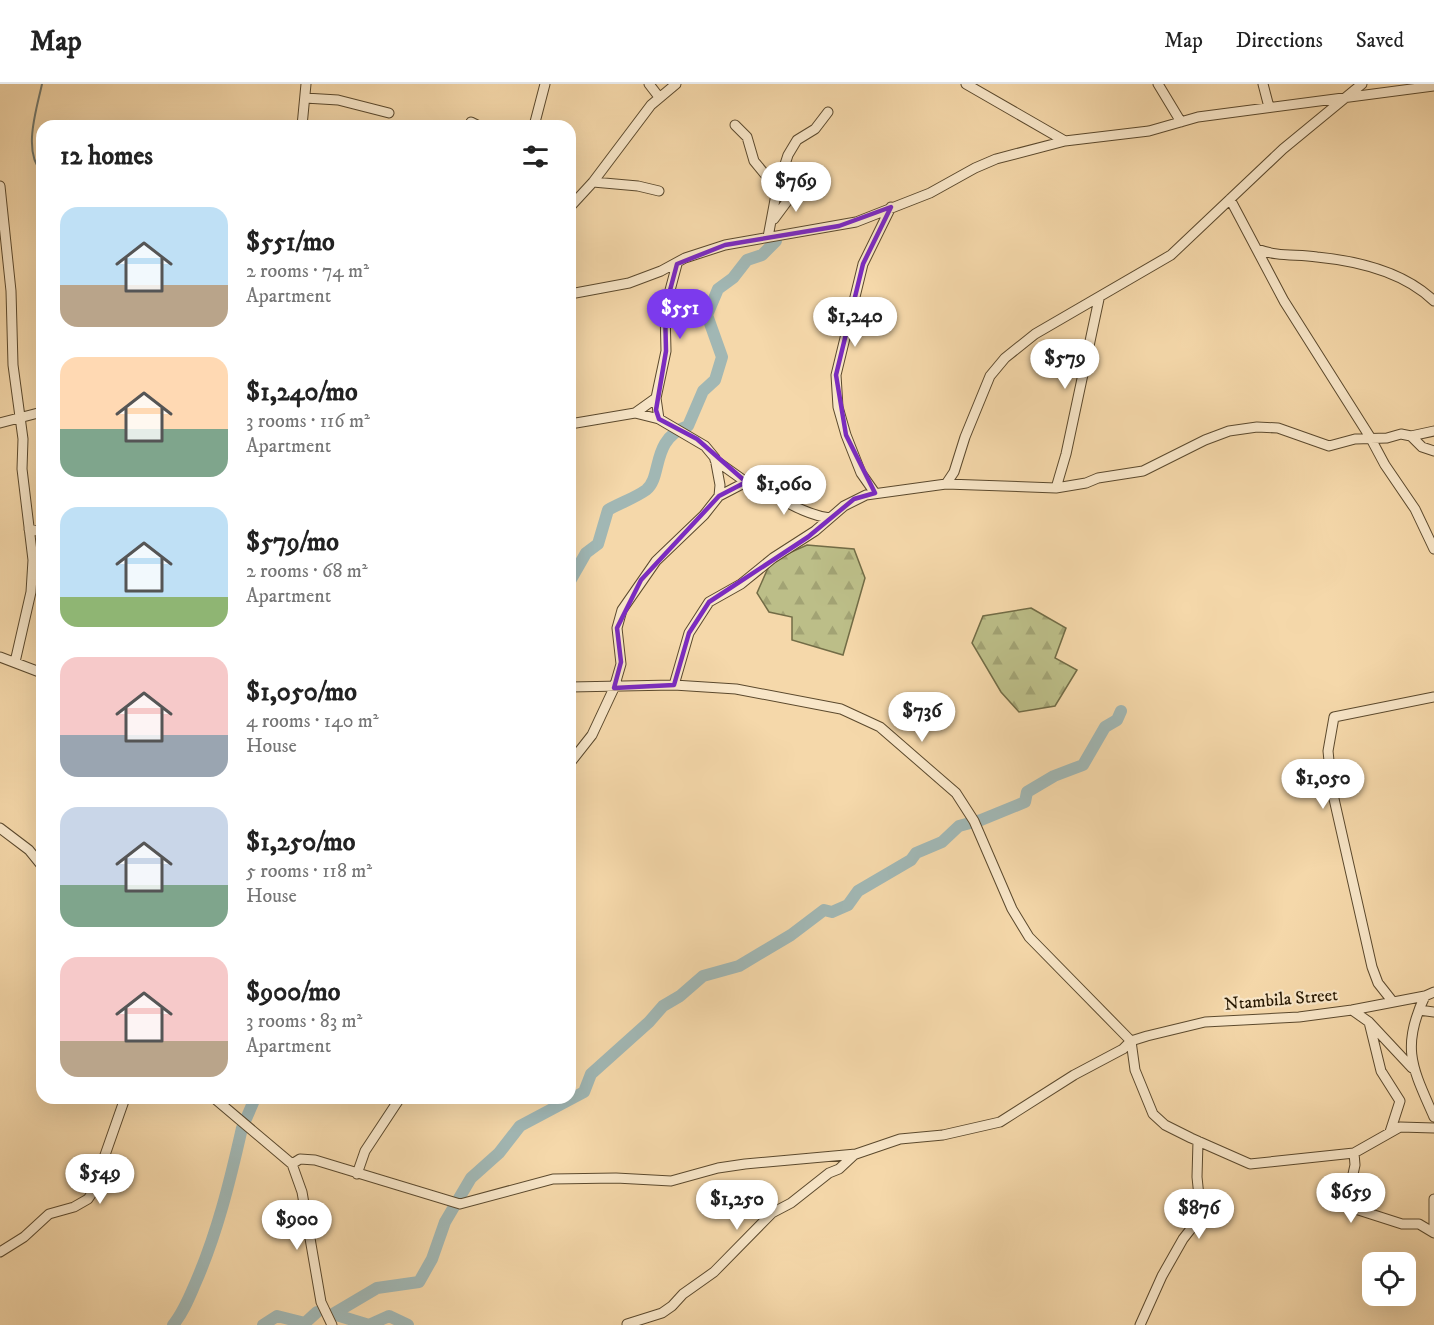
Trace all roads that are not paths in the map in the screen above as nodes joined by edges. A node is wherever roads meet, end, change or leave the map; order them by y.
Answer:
1 (306, 84) edge
2 (545, 84) edge
3 (649, 84) edge
4 (676, 84) edge
5 (966, 84) edge
6 (1158, 84) edge
7 (1263, 84) edge
8 (1362, 84) edge
9 (1434, 86) edge
10 (1348, 96) junction
11 (659, 97) junction
12 (305, 98) junction
13 (1269, 107) junction
14 (828, 112) dead end
15 (389, 113) dead end
16 (303, 120) edge
17 (536, 120) edge
18 (1181, 122) junction
19 (735, 124) dead end
20 (1065, 141) junction
21 (594, 182) junction
22 (0, 186) edge
23 (797, 188) dead end
24 (777, 189) junction
25 (659, 191) dead end
26 (1230, 199) junction
27 (576, 201) edge
28 (891, 207) junction
29 (772, 221) junction
30 (768, 237) junction
31 (1257, 249) junction
32 (677, 264) junction
33 (576, 293) edge
34 (1099, 299) junction
35 (1434, 301) edge
36 (656, 398) junction
37 (635, 413) junction
38 (36, 414) edge
39 (20, 418) junction
40 (659, 419) junction
41 (0, 423) edge
42 (576, 423) edge
43 (1434, 431) edge
44 (1411, 436) junction
45 (1370, 437) junction
46 (1434, 451) edge
47 (716, 460) junction
48 (746, 482) junction
49 (946, 484) junction
50 (1056, 488) junction
51 (875, 493) junction
52 (719, 496) junction
53 (830, 518) junction
54 (28, 529) junction
55 (36, 531) edge
56 (1434, 549) edge
57 (0, 657) edge
58 (15, 662) junction
59 (36, 671) edge
60 (674, 685) junction
61 (576, 687) edge
62 (614, 688) junction
63 (1434, 697) edge
64 (576, 755) edge
65 (0, 828) edge
66 (36, 859) edge
67 (1430, 994) edge
68 (1393, 1002) junction
69 (1352, 1010) junction
70 (1419, 1010) junction
71 (1434, 1012) edge
72 (1369, 1022) junction
73 (1131, 1041) junction
74 (1413, 1070) junction
75 (123, 1104) edge
76 (221, 1104) edge
77 (396, 1104) edge
78 (1434, 1117) edge
79 (1434, 1128) edge
80 (1390, 1132) junction
81 (1198, 1141) junction
82 (1354, 1153) junction
83 (856, 1154) junction
84 (292, 1164) junction
85 (357, 1174) junction
86 (1434, 1199) edge
87 (1434, 1227) edge
88 (1434, 1233) edge
89 (0, 1252) edge
90 (627, 1324) edge
91 (332, 1325) edge
92 (1140, 1325) edge

1 - 12 street
2 - 17 street
3 - 11 street
4 - 11 street
5 - 20 street
6 - 18 street
7 - 13 street
8 - 10 street
9 - 10 street
10 - 13 street
10 - 26 street
11 - 21 street
12 - 15 street
12 - 16 street
13 - 18 street
14 - 24 street
18 - 20 street
19 - 24 street
20 - 28 street
21 - 25 street
21 - 27 street
22 - 39 street
23 - 29 street
24 - 29 street
26 - 31 street
26 - 34 street
28 - 30 street
28 - 51 street
29 - 30 street
30 - 32 street
31 - 35 street
31 - 45 street
32 - 33 street
32 - 36 street
34 - 49 street
34 - 50 street
36 - 37 street
36 - 40 street
37 - 40 street
37 - 42 street
38 - 39 street
39 - 41 street
39 - 54 street
40 - 47 street
43 - 44 street
44 - 45 street
44 - 46 street
45 - 50 street
45 - 56 street
47 - 48 street
47 - 52 street
48 - 52 street
48 - 53 street
49 - 50 street
49 - 51 street
51 - 53 street
52 - 62 street
53 - 60 street
54 - 55 street
54 - 58 street
57 - 58 street
58 - 59 street
60 - 62 street
60 - 73 street
61 - 62 street
62 - 64 street
63 - 68 street
65 - 66 street
67 - 68 street, Ntambila Street
67 - 70 street
68 - 69 street, Ntambila Street
69 - 72 street
69 - 73 street, Ntambila Street
70 - 71 street
70 - 74 street
72 - 74 street
72 - 80 street
73 - 81 street
73 - 83 street
74 - 78 street
75 - 89 street
76 - 84 street
77 - 85 street
79 - 80 street
80 - 82 street
81 - 82 street
81 - 92 street
82 - 88 street
83 - 85 street
83 - 90 street
84 - 85 street
84 - 91 street
86 - 87 street

